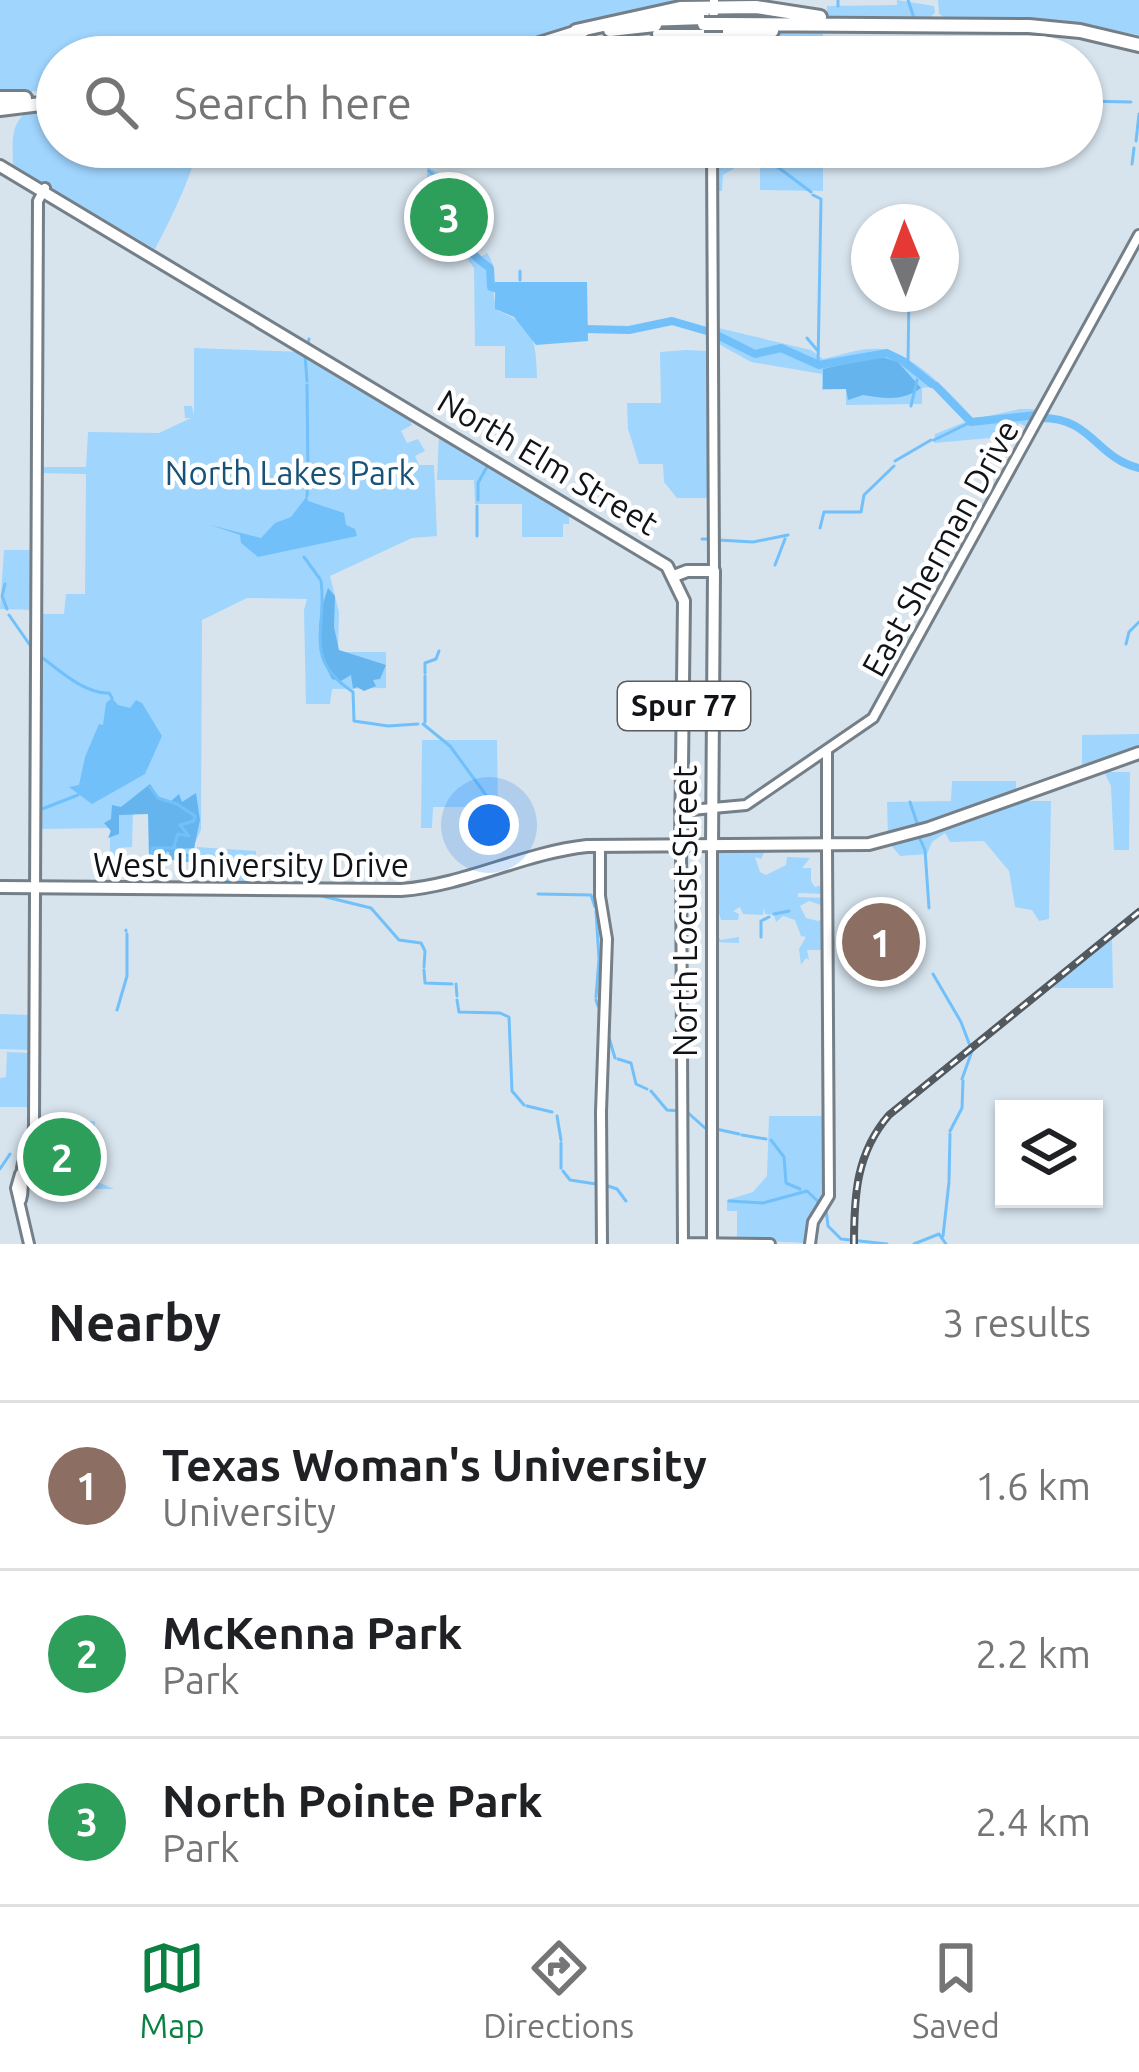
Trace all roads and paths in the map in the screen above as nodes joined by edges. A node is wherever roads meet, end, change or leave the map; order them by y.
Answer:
1 (713, 18) edge
2 (934, 22) junction
3 (579, 34) junction
4 (657, 34) joint
5 (572, 36) edge
6 (573, 36) edge
7 (1139, 43) edge
8 (36, 101) edge
9 (4, 105) edge
10 (0, 163) edge
11 (712, 168) edge
12 (44, 190) junction
13 (1139, 235) edge
14 (712, 572) junction
15 (679, 575) junction
16 (827, 751) junction
17 (1139, 755) edge
18 (1053, 775) dead end
19 (1064, 785) junction
20 (1044, 788) junction
21 (1052, 800) dead end
22 (719, 810) junction
23 (680, 811) junction
24 (681, 846) junction
25 (712, 846) junction
26 (598, 847) junction
27 (827, 848) junction
28 (0, 889) edge
29 (36, 889) junction
30 (712, 1243) edge
31 (29, 1244) edge
32 (600, 1244) edge
33 (683, 1244) edge
34 (760, 1244) edge
35 (770, 1244) edge
36 (810, 1244) edge

1 - 2 highway
1 - 2 highway
1 - 3 highway
1 - 4 main road
2 - 7 highway
2 - 7 highway
3 - 4 highway
3 - 5 highway
3 - 6 highway
8 - 9 highway
10 - 12 main road, North Elm Street
11 - 14 main road, North Locust Street
12 - 15 main road, North Elm Street
12 - 29 main road
13 - 16 main road, East Sherman Drive
14 - 15 main road
14 - 22 main road, North Locust Street / Spur 77
15 - 23 main road, North Elm Street / Spur 77
16 - 22 main road, East Sherman Drive
16 - 27 main road
17 - 19 main road
17 - 20 main road
18 - 20 main road
19 - 21 main road
19 - 27 main road
20 - 27 main road
22 - 23 main road
22 - 25 main road, North Locust Street / Spur 77
23 - 24 main road, North Elm Street / Spur 77
24 - 25 main road, West University Drive
24 - 26 main road, West University Drive
24 - 33 main road, North Elm Street
25 - 27 main road, West University Drive
25 - 30 main road, North Locust Street
26 - 29 main road, West University Drive
26 - 32 main road
27 - 36 main road
28 - 29 main road, West University Drive
29 - 31 main road
30 - 33 main road
30 - 34 main road
34 - 35 main road

